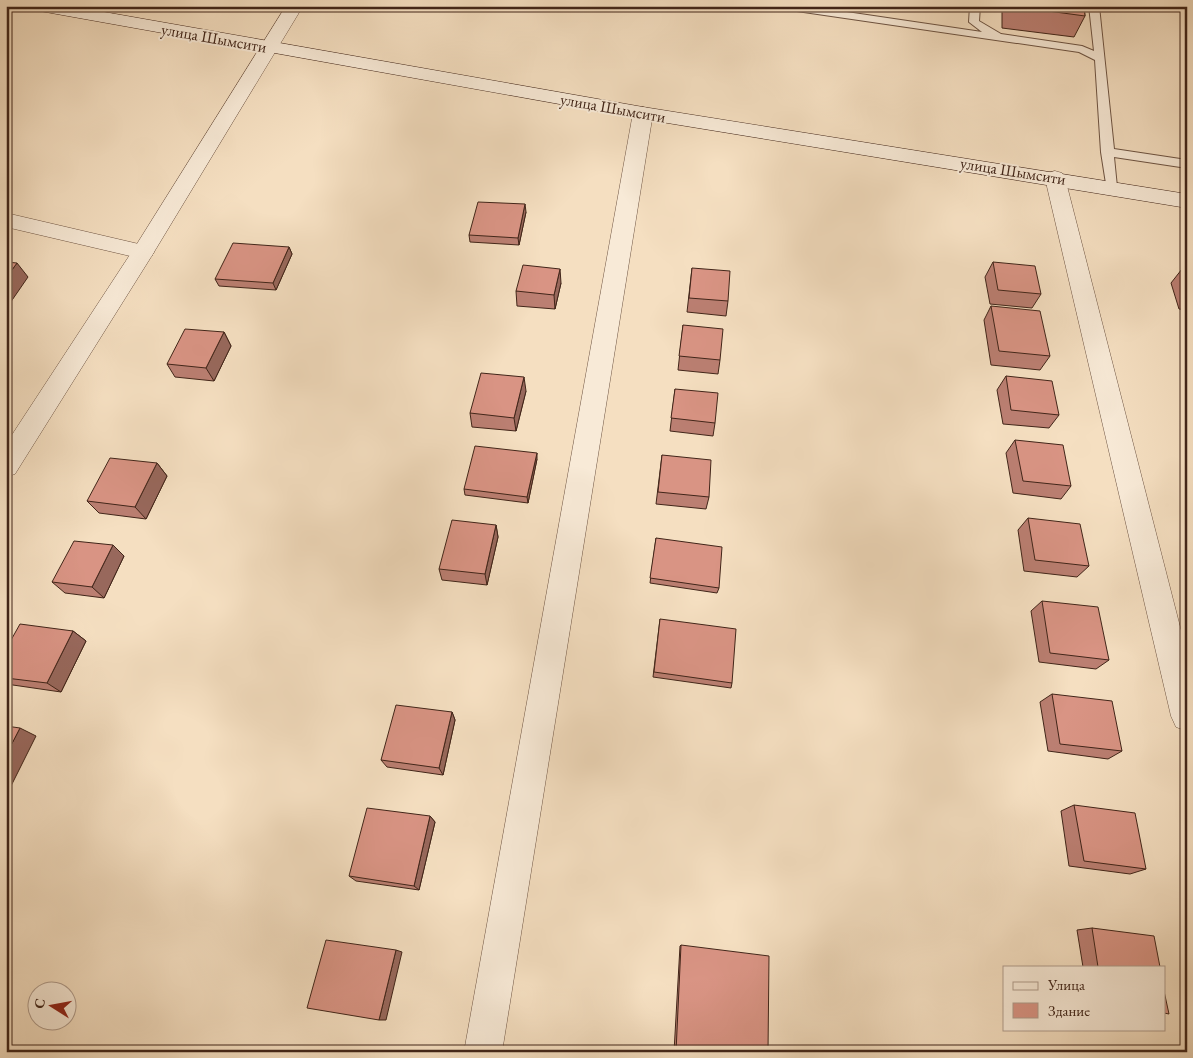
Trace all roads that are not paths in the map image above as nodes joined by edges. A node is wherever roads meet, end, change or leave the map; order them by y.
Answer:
1 (40, 6) edge
2 (295, 6) edge
3 (783, 6) edge
4 (975, 6) edge
5 (1094, 6) edge
6 (998, 37) junction
7 (269, 48) junction
8 (1100, 58) junction
9 (643, 113) junction
10 (1108, 152) junction
11 (1187, 164) edge
12 (1055, 178) junction
13 (1111, 187) junction
14 (1187, 200) edge
15 (6, 220) edge
16 (143, 252) junction
17 (6, 466) edge
18 (1187, 716) edge
19 (484, 1052) edge

1 - 7 street, улица Шымсити
2 - 7 street
3 - 6 lane
4 - 6 lane
5 - 8 lane
6 - 8 lane
7 - 9 street, улица Шымсити
7 - 16 street
8 - 10 lane
9 - 12 street, улица Шымсити
9 - 19 street
10 - 11 lane
10 - 13 lane
12 - 13 street, улица Шымсити
12 - 18 street
13 - 14 street, улица Шымсити
15 - 16 street
16 - 17 street

